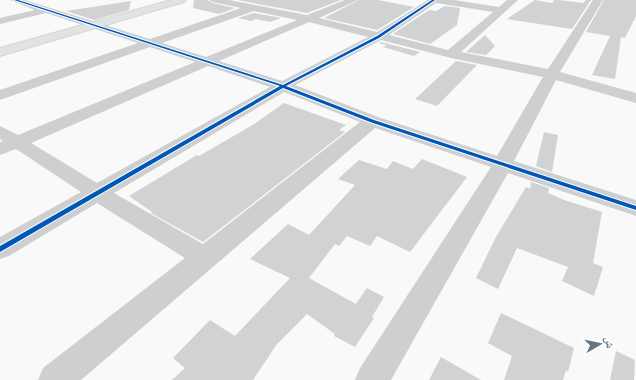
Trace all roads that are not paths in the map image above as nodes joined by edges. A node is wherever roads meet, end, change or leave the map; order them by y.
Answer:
1 (9, 0) edge
2 (181, 0) edge
3 (215, 0) edge
4 (278, 0) edge
5 (353, 0) edge
6 (434, 0) edge
7 (513, 0) edge
8 (598, 0) edge
9 (253, 8) junction
10 (47, 10) junction
11 (500, 10) junction
12 (309, 19) junction
13 (0, 20) edge
14 (91, 26) junction
15 (378, 37) junction
16 (148, 44) junction
17 (0, 52) edge
18 (451, 54) junction
19 (208, 61) junction
20 (552, 74) junction
21 (283, 86) junction
22 (0, 95) edge
23 (636, 98) edge
24 (372, 121) junction
25 (0, 131) edge
26 (9, 146) edge
27 (502, 164) junction
28 (97, 193) junction
29 (636, 208) edge
30 (0, 249) edge
31 (206, 258) junction
32 (55, 380) edge
33 (372, 380) edge

1 - 10 street
2 - 14 street
3 - 9 street
4 - 9 street
5 - 12 street
6 - 11 street
6 - 15 street
7 - 11 street
8 - 20 street
9 - 12 street
9 - 16 street
10 - 13 street
10 - 14 street
11 - 18 street
12 - 15 street
12 - 19 street
14 - 16 street
14 - 17 street
15 - 18 street
15 - 21 street
16 - 19 street
16 - 22 street
18 - 20 street
19 - 21 street
19 - 26 street
20 - 23 street
20 - 27 street
21 - 24 street
21 - 28 street
24 - 27 street
24 - 31 street
25 - 26 street
26 - 28 street
27 - 29 street
27 - 33 street
28 - 30 street
28 - 31 street
31 - 32 street

